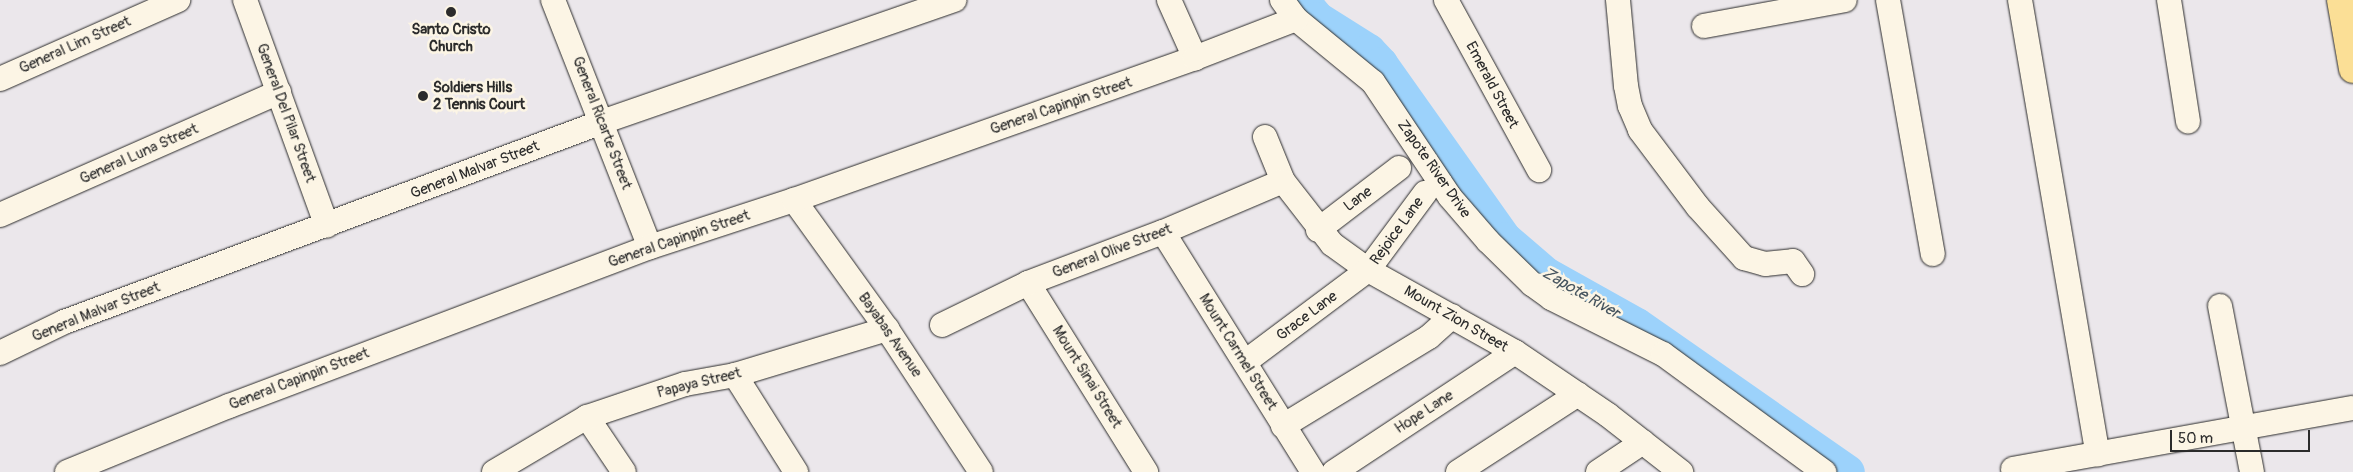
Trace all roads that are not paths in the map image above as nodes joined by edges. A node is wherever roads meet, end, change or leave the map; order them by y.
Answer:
1 (178, 0) edge
2 (245, 0) edge
3 (553, 0) edge
4 (955, 0) edge
5 (1169, 0) edge
6 (1282, 0) edge
7 (1618, 0) edge
8 (1845, 0) edge
9 (1888, 0) edge
10 (2020, 0) edge
11 (2169, 0) edge
12 (2341, 0) edge
13 (1448, 1) edge
14 (888, 10) edge
15 (1296, 19) junction
16 (1704, 26) dead end
17 (1195, 58) junction
18 (2353, 69) edge
19 (0, 79) edge
20 (279, 92) junction
21 (602, 122) junction
22 (2188, 122) dead end
23 (1265, 137) dead end
24 (1398, 168) dead end
25 (1538, 170) dead end
26 (1283, 182) junction
27 (1425, 193) dead end
28 (794, 200) junction
29 (0, 215) edge
30 (327, 226) junction
31 (1318, 230) junction
32 (1163, 232) junction
33 (650, 247) junction
34 (1933, 254) dead end
35 (1368, 270) junction
36 (1802, 274) dead end
37 (1028, 283) junction
38 (2220, 306) dead end
39 (1452, 316) junction
40 (942, 325) dead end
41 (887, 329) junction
42 (1515, 352) junction
43 (0, 353) edge
44 (1245, 362) junction
45 (735, 375) junction
46 (1578, 394) junction
47 (2353, 408) edge
48 (587, 417) junction
49 (1283, 426) junction
50 (2245, 428) junction
51 (1643, 442) junction
52 (2098, 454) junction
53 (2013, 469) dead end
54 (67, 472) edge
55 (494, 472) edge
56 (624, 472) edge
57 (796, 472) edge
58 (981, 472) edge
59 (1146, 472) edge
60 (1313, 472) edge
61 (1334, 472) edge
62 (1458, 472) edge
63 (1598, 472) edge
64 (1681, 472) edge
65 (1824, 472) edge
66 (2252, 472) edge

1 - 19 street, General Lim Street
2 - 20 street, General Del Pilar Street
3 - 21 street, General Ricarte Street
4 - 14 street, General Malvar Street
5 - 17 street
6 - 15 street, Zapote River Drive
7 - 36 street
8 - 16 street
9 - 34 street
10 - 52 street
11 - 22 street
12 - 18 main road
13 - 25 street, Emerald Street
14 - 21 street, General Malvar Street
15 - 17 street, General Capinpin Street
15 - 65 street, Zapote River Drive
17 - 28 street, General Capinpin Street
20 - 29 street, General Luna Street
20 - 30 street, General Del Pilar Street
21 - 30 street, General Malvar Street
21 - 33 street, General Ricarte Street
23 - 26 street, Mount Zion Street
24 - 31 street, Lane
26 - 31 street, Mount Zion Street
26 - 32 street, General Olive Street
27 - 35 street, Rejoice Lane
28 - 33 street, General Capinpin Street
28 - 41 street, Bayabas Avenue
30 - 43 street, General Malvar Street
31 - 35 street, Mount Zion Street
32 - 37 street, General Olive Street
32 - 44 street, Mount Carmel Street
33 - 54 street, General Capinpin Street
35 - 39 street, Mount Zion Street
35 - 44 street, Grace Lane
37 - 40 street, General Olive Street
37 - 59 street, Mount Sinai Street
38 - 50 street
39 - 42 street, Mount Zion Street
39 - 49 street
41 - 45 street, Papaya Street
41 - 58 street, Bayabas Avenue
42 - 46 street, Mount Zion Street
42 - 61 street, Hope Lane
44 - 49 street, Mount Carmel Street
45 - 48 street, Papaya Street
45 - 57 street
46 - 51 street, Mount Zion Street
46 - 62 street
47 - 50 street
48 - 55 street, Papaya Street
48 - 56 street
49 - 60 street, Mount Carmel Street
50 - 52 street
50 - 66 street
51 - 63 street
51 - 64 street, Mount Zion Street
52 - 53 street

